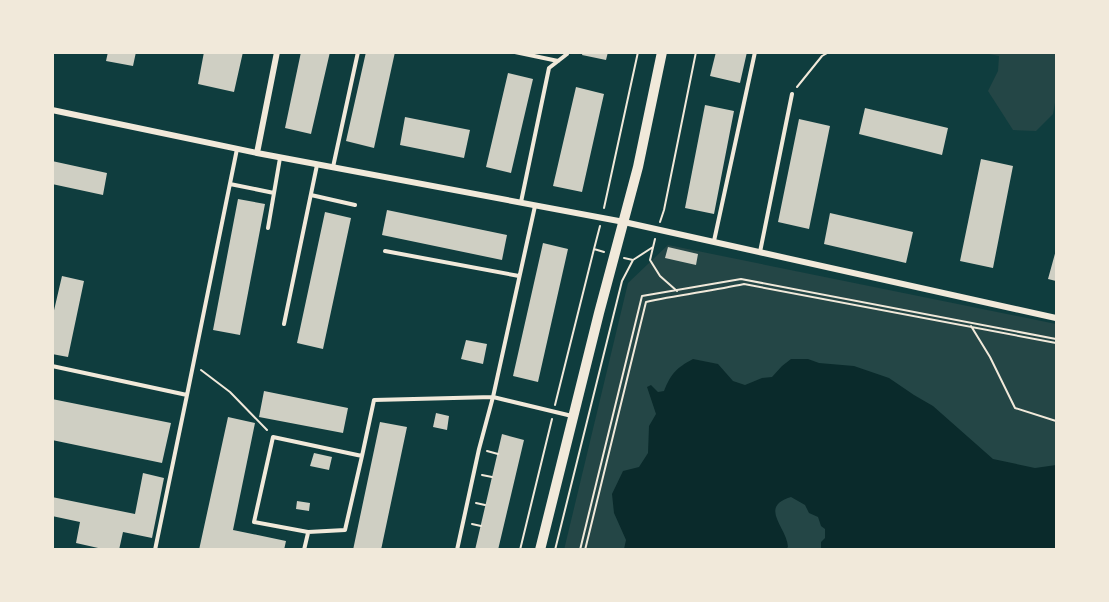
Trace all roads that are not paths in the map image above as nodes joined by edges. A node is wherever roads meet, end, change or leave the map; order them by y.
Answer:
1 (277, 52) edge
2 (358, 52) edge
3 (515, 52) edge
4 (567, 52) edge
5 (662, 52) edge
6 (754, 52) edge
7 (558, 61) junction
8 (792, 94) road end
9 (52, 110) edge
10 (237, 149) junction
11 (257, 153) junction
12 (280, 157) junction
13 (317, 164) junction
14 (333, 167) junction
15 (230, 184) junction
16 (274, 193) junction
17 (311, 195) junction
18 (521, 202) junction
19 (355, 205) dead end
20 (535, 205) junction
21 (624, 222) junction
22 (268, 228) dead end
23 (714, 242) junction
24 (385, 251) dead end
25 (760, 252) junction
26 (519, 276) junction
27 (1056, 318) edge
28 (284, 324) dead end
29 (52, 366) edge
30 (188, 395) junction
31 (493, 397) junction
32 (573, 417) junction
33 (362, 456) junction
34 (308, 532) junction
35 (155, 549) edge
36 (304, 549) edge
37 (457, 549) edge
38 (540, 549) edge

1 - 11 street
2 - 14 lane
3 - 7 lane
4 - 7 lane
5 - 21 main road
6 - 23 lane
7 - 18 lane
8 - 25 lane
9 - 10 street
10 - 11 street
10 - 15 lane
11 - 12 street
12 - 13 street
12 - 16 lane
13 - 14 street
13 - 17 lane
14 - 18 street
15 - 16 lane
15 - 30 lane
16 - 22 lane
17 - 19 lane
17 - 28 lane
18 - 20 street
20 - 21 street
20 - 26 lane
21 - 23 street
21 - 32 main road
23 - 25 street
24 - 26 lane
25 - 27 street
26 - 31 lane
29 - 30 lane
30 - 35 lane
31 - 32 lane
31 - 33 lane
31 - 37 lane
32 - 38 main road
33 - 34 lane
33 - 34 lane
34 - 36 lane

